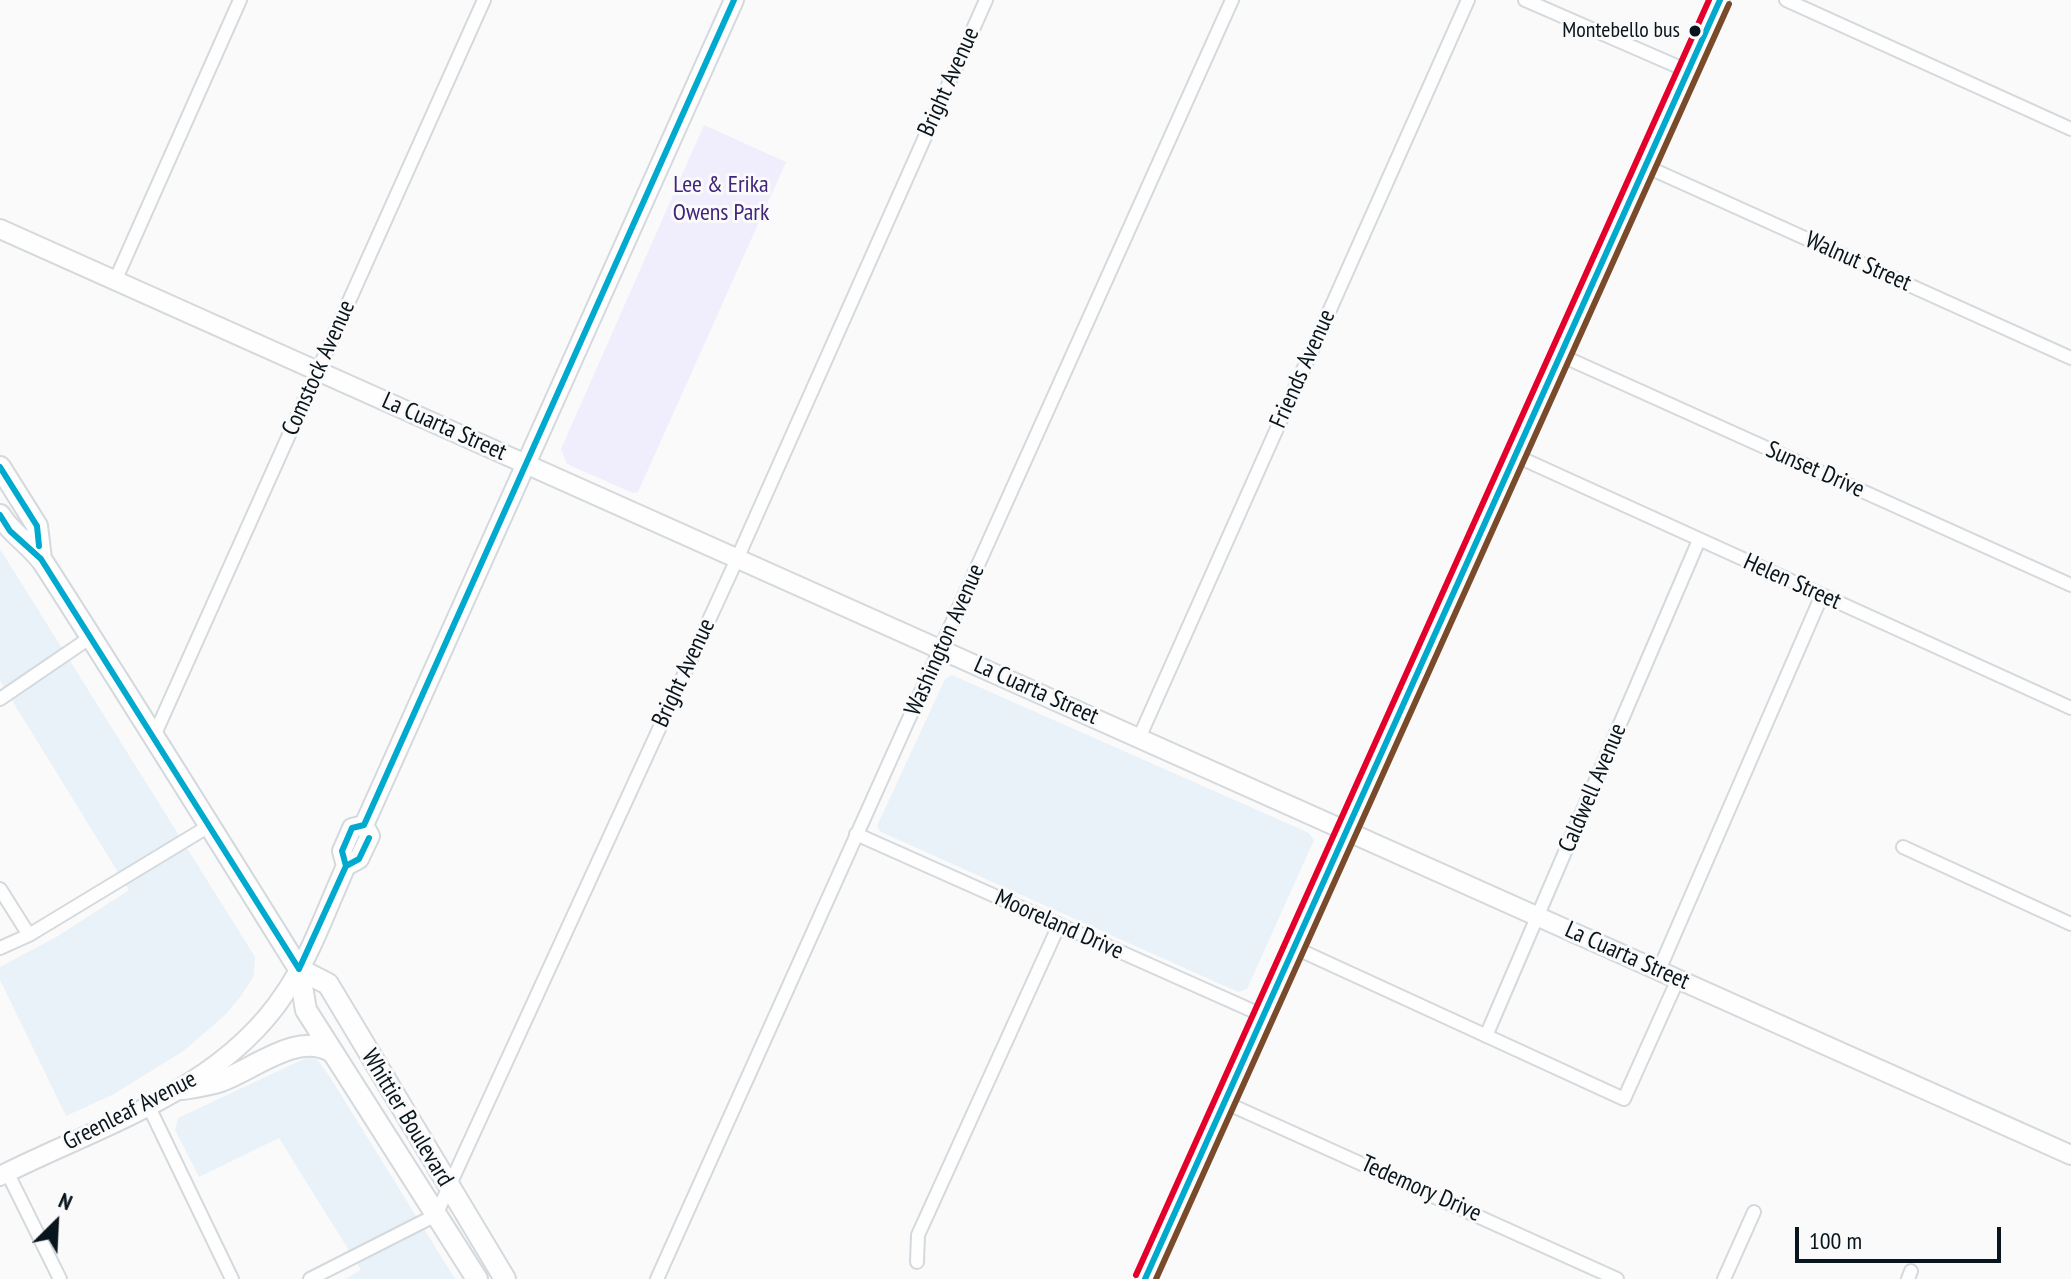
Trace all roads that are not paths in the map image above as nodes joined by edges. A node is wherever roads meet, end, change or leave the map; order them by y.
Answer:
1 (240, 0) edge
2 (484, 0) edge
3 (734, 0) edge
4 (986, 0) edge
5 (1232, 0) edge
6 (1468, 0) edge
7 (1525, 0) edge
8 (1720, 0) edge
9 (1786, 0) edge
10 (1688, 71) junction
11 (2071, 129) edge
12 (1645, 166) junction
13 (0, 229) edge
14 (115, 281) junction
15 (1560, 355) junction
16 (2071, 358) edge
17 (317, 371) junction
18 (1514, 455) junction
19 (526, 464) junction
20 (0, 467) edge
21 (0, 515) edge
22 (1699, 540) junction
23 (41, 559) junction
24 (737, 559) junction
25 (2071, 585) edge
26 (1822, 595) junction
27 (91, 637) junction
28 (941, 649) junction
29 (0, 699) edge
30 (2071, 708) edge
31 (154, 736) junction
32 (1139, 738) junction
33 (209, 826) junction
34 (1345, 828) junction
35 (856, 834) junction
36 (1903, 847) dead end
37 (0, 889) edge
38 (1538, 915) junction
39 (2071, 924) edge
40 (1059, 925) junction
41 (29, 935) junction
42 (1293, 947) junction
43 (0, 948) edge
44 (299, 969) junction
45 (1659, 970) junction
46 (1678, 979) junction
47 (1262, 1015) junction
48 (1486, 1036) junction
49 (332, 1052) junction
50 (183, 1089) junction
51 (1224, 1102) junction
52 (148, 1105) junction
53 (2071, 1155) edge
54 (4, 1174) edge
55 (448, 1188) junction
56 (1754, 1212) dead end
57 (436, 1215) junction
58 (917, 1262) dead end
59 (60, 1279) edge
60 (232, 1279) edge
61 (310, 1279) edge
62 (477, 1279) edge
63 (505, 1279) edge
64 (657, 1279) edge
65 (1145, 1279) edge
66 (1617, 1279) edge
67 (1724, 1279) edge

1 - 14 street
2 - 17 street, Comstock Avenue
3 - 19 street, Greenleaf Avenue
4 - 24 street, Bright Avenue
5 - 28 street, Washington Avenue
6 - 32 street, Friends Avenue
7 - 10 street
8 - 10 street
9 - 11 street
10 - 12 street
12 - 15 street
12 - 16 street, Walnut Street
13 - 14 street, La Cuarta Street
14 - 17 street, La Cuarta Street
15 - 18 street
15 - 25 street, Sunset Drive
17 - 19 street, La Cuarta Street
17 - 31 street, Comstock Avenue
18 - 22 street, Helen Street
18 - 34 street
19 - 24 street, La Cuarta Street
19 - 44 street, Greenleaf Avenue
20 - 23 main road, Whittier Boulevard
21 - 23 main road, Whittier Boulevard
22 - 26 street, Helen Street
22 - 38 street, Caldwell Avenue
23 - 27 main road, Whittier Boulevard
24 - 28 street, La Cuarta Street
24 - 55 street, Bright Avenue
26 - 30 street, Helen Street
26 - 45 street
27 - 29 street
27 - 31 main road, Whittier Boulevard
28 - 32 street, La Cuarta Street
28 - 35 street, Washington Avenue
31 - 33 main road, Whittier Boulevard
32 - 34 street, La Cuarta Street
33 - 41 street
33 - 44 main road, Whittier Boulevard
34 - 38 street, La Cuarta Street
34 - 42 street
35 - 40 street, Mooreland Drive
35 - 64 street, Washington Avenue
36 - 39 street
37 - 41 street
38 - 45 street, La Cuarta Street
38 - 48 street, Caldwell Avenue
40 - 47 street, Mooreland Drive
40 - 58 street
41 - 43 street
42 - 47 street
42 - 48 street
44 - 49 main road, Whittier Boulevard
44 - 50 street, Greenleaf Avenue
44 - 55 main road, Whittier Boulevard
45 - 46 street, La Cuarta Street
46 - 48 street
46 - 53 street, La Cuarta Street
47 - 51 street
49 - 50 main road
49 - 57 main road, Whittier Boulevard
50 - 52 street, Greenleaf Avenue
51 - 65 street
51 - 66 street, Tedemory Drive
52 - 54 street, Greenleaf Avenue
52 - 60 street
54 - 59 street
55 - 57 street, Bright Avenue
55 - 63 main road, Whittier Boulevard
56 - 67 street
57 - 61 street
57 - 62 main road, Whittier Boulevard

